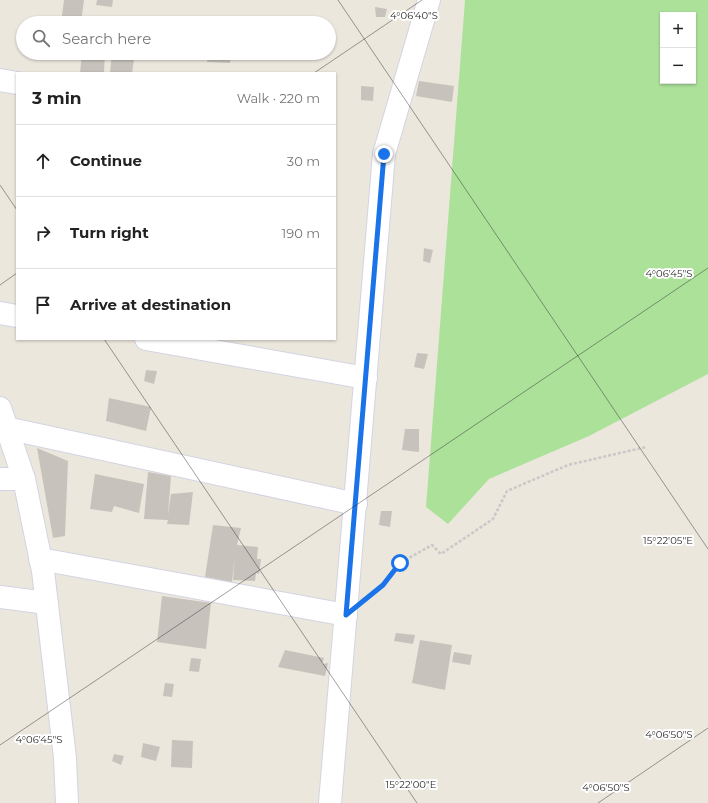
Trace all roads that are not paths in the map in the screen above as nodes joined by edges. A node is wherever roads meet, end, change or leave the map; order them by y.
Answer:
1 (429, 0) edge
2 (0, 80) edge
3 (16, 83) edge
4 (0, 313) edge
5 (16, 316) edge
6 (152, 340) edge
7 (366, 378) junction
8 (3, 418) edge
9 (0, 479) edge
10 (24, 479) junction
11 (356, 504) junction
12 (40, 559) junction
13 (0, 597) edge
14 (47, 603) junction
15 (346, 615) junction
16 (67, 803) edge
17 (330, 803) edge

1 - 7 street
2 - 3 street
4 - 5 street
6 - 7 street
7 - 11 street
8 - 10 street
8 - 11 street
9 - 10 street
10 - 12 street
11 - 15 street
12 - 14 street
12 - 15 street
13 - 14 street
14 - 16 street
15 - 17 street

